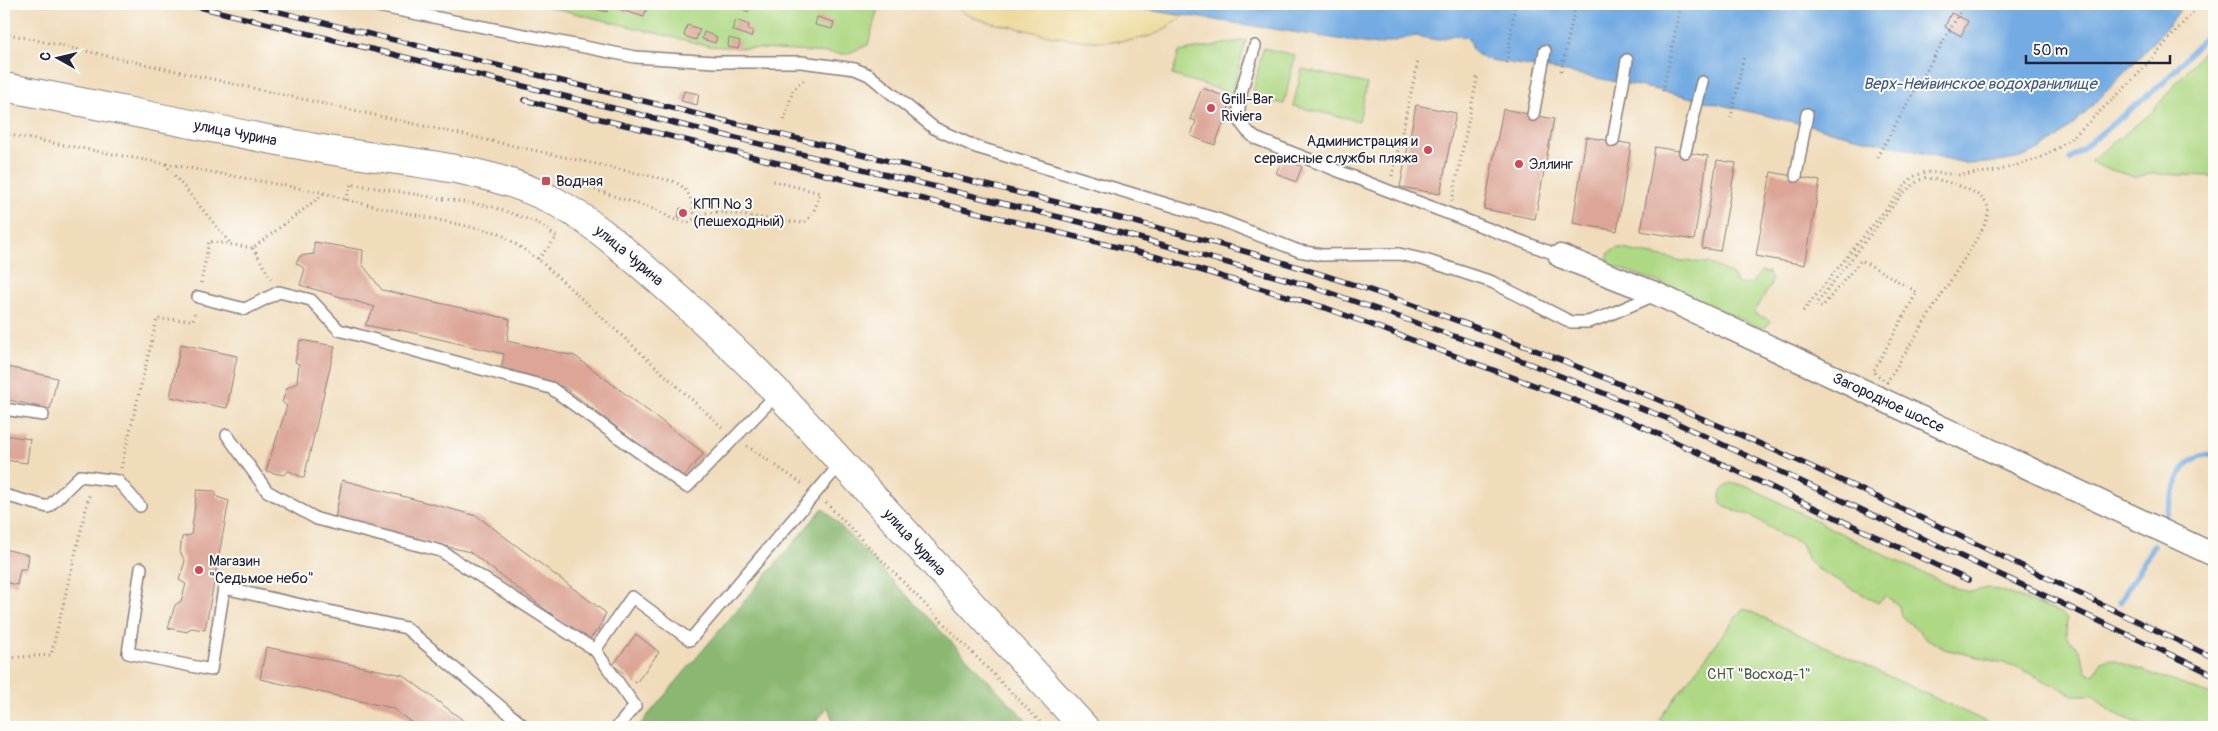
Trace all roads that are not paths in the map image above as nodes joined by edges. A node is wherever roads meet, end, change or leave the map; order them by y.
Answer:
1 (367, 4) edge
2 (1255, 46) dead end
3 (1545, 51) dead end
4 (1627, 60) dead end
5 (1702, 82) dead end
6 (4, 87) edge
7 (1807, 114) dead end
8 (1532, 115) dead end
9 (1613, 141) dead end
10 (1686, 152) dead end
11 (1796, 176) dead end
12 (1560, 256) joint
13 (1657, 294) junction
14 (198, 297) dead end
15 (778, 393) junction
16 (4, 409) edge
17 (43, 415) dead end
18 (227, 435) dead end
19 (842, 462) junction
20 (4, 495) edge
21 (140, 506) dead end
22 (2214, 556) edge
23 (142, 568) dead end
24 (595, 650) junction
25 (524, 727) edge
26 (617, 727) edge
27 (1084, 727) edge

1 - 13 lane
2 - 12 lane
3 - 8 lane
4 - 9 lane
5 - 10 lane
6 - 15 street, улица Чурина
7 - 11 lane
12 - 13 street, Загородное шоссе
13 - 22 street, Загородное шоссе
14 - 15 lane
15 - 19 street, улица Чурина
16 - 17 lane
18 - 24 lane
19 - 24 lane
19 - 27 street, улица Чурина
20 - 21 lane
23 - 25 lane
24 - 26 lane

